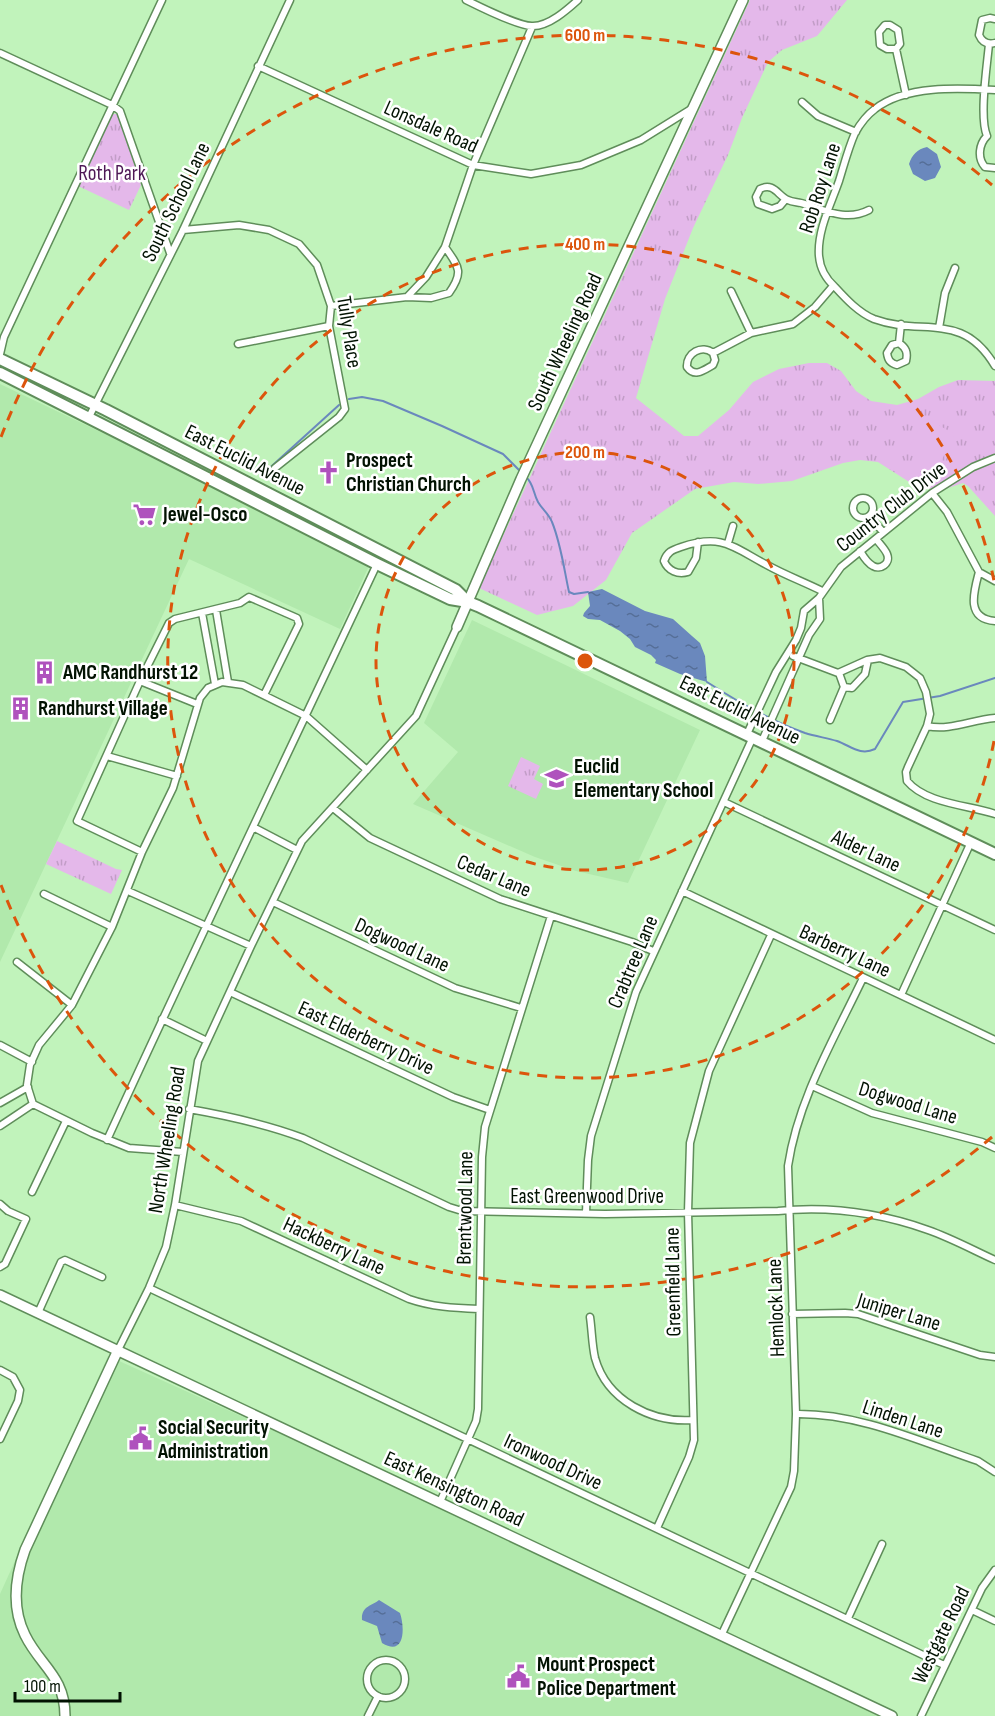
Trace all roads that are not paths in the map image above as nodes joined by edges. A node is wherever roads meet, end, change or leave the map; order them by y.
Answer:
1 (162, 0) edge
2 (290, 0) edge
3 (466, 0) edge
4 (578, 0) edge
5 (743, 0) edge
6 (995, 19) edge
7 (532, 27) junction
8 (992, 44) edge
9 (896, 49) dead end
10 (0, 53) edge
11 (258, 66) junction
12 (986, 90) junction
13 (995, 90) edge
14 (906, 95) junction
15 (802, 102) dead end
16 (112, 105) junction
17 (695, 107) junction
18 (856, 132) junction
19 (987, 136) junction
20 (995, 139) edge
21 (472, 165) junction
22 (995, 168) edge
23 (785, 200) junction
24 (869, 210) dead end
25 (828, 213) junction
26 (183, 230) junction
27 (445, 247) junction
28 (170, 253) junction
29 (955, 268) dead end
30 (833, 286) junction
31 (731, 291) dead end
32 (407, 297) junction
33 (331, 306) junction
34 (901, 324) junction
35 (328, 326) junction
36 (939, 328) junction
37 (751, 333) junction
38 (2, 339) edge
39 (899, 343) dead end
40 (238, 344) dead end
41 (713, 353) junction
42 (0, 354) edge
43 (0, 359) edge
44 (995, 366) edge
45 (0, 373) edge
46 (95, 405) junction
47 (89, 417) junction
48 (995, 458) edge
49 (275, 468) dead end
50 (932, 493) junction
51 (869, 516) dead end
52 (734, 526) dead end
53 (883, 532) junction
54 (876, 538) junction
55 (698, 542) junction
56 (728, 543) junction
57 (860, 551) junction
58 (377, 564) junction
59 (979, 572) junction
60 (995, 581) edge
61 (821, 595) junction
62 (468, 602) junction
63 (216, 610) junction
64 (202, 613) junction
65 (995, 621) edge
66 (457, 627) joint
67 (796, 657) junction
68 (868, 660) junction
69 (839, 673) junction
70 (140, 681) junction
71 (228, 682) junction
72 (215, 684) junction
73 (844, 687) junction
74 (264, 695) junction
75 (197, 704) junction
76 (306, 716) junction
77 (995, 718) edge
78 (830, 720) dead end
79 (927, 726) junction
80 (754, 738) junction
81 (107, 756) junction
82 (367, 770) junction
83 (177, 776) junction
84 (724, 802) junction
85 (333, 808) junction
86 (995, 814) edge
87 (253, 826) junction
88 (971, 842) junction
89 (297, 850) junction
90 (142, 852) junction
91 (995, 854) edge
92 (128, 891) junction
93 (682, 891) junction
94 (44, 894) dead end
95 (273, 902) junction
96 (943, 906) junction
97 (551, 916) junction
98 (206, 925) junction
99 (112, 927) junction
100 (995, 930) edge
101 (771, 935) junction
102 (251, 946) junction
103 (653, 951) junction
104 (17, 962) dead end
105 (863, 978) junction
106 (230, 993) junction
107 (901, 995) junction
108 (72, 1005) junction
109 (521, 1008) junction
110 (162, 1019) junction
111 (995, 1040) edge
112 (207, 1041) junction
113 (0, 1045) edge
114 (32, 1062) junction
115 (812, 1086) junction
116 (28, 1087) junction
117 (0, 1103) edge
118 (33, 1104) junction
119 (189, 1109) junction
120 (490, 1110) junction
121 (66, 1121) junction
122 (0, 1126) edge
123 (107, 1140) junction
124 (995, 1148) edge
125 (183, 1152) junction
126 (32, 1192) dead end
127 (175, 1205) junction
128 (1, 1208) edge
129 (789, 1210) junction
130 (481, 1212) junction
131 (688, 1212) junction
132 (586, 1213) junction
133 (995, 1260) edge
134 (0, 1267) edge
135 (102, 1277) dead end
136 (149, 1288) junction
137 (0, 1295) edge
138 (479, 1309) junction
139 (38, 1313) junction
140 (792, 1314) junction
141 (590, 1317) dead end
142 (118, 1350) junction
143 (995, 1357) edge
144 (0, 1370) edge
145 (796, 1414) junction
146 (693, 1420) junction
147 (0, 1440) edge
148 (468, 1440) junction
149 (995, 1472) edge
150 (440, 1502) junction
151 (657, 1528) junction
152 (882, 1544) dead end
153 (995, 1570) edge
154 (751, 1573) junction
155 (972, 1610) junction
156 (848, 1618) junction
157 (995, 1621) edge
158 (721, 1636) junction
159 (944, 1665) junction
160 (378, 1696) junction
161 (65, 1716) edge
162 (369, 1716) edge
163 (892, 1716) edge
164 (921, 1716) edge

1 - 16 street
2 - 11 street, South School Lane
3 - 7 street
4 - 7 street
5 - 17 street, South Wheeling Road
6 - 8 street
7 - 21 street
8 - 12 street
9 - 14 street
10 - 16 street
11 - 21 street, Lonsdale Road
11 - 26 street, South School Lane
12 - 13 street, Rob Roy Lane
12 - 14 street, Rob Roy Lane
12 - 19 street
14 - 18 street, Rob Roy Lane
15 - 18 street
16 - 28 street
16 - 38 street
17 - 21 street, Lonsdale Road
17 - 62 street, South Wheeling Road
18 - 25 street, Rob Roy Lane
19 - 20 street
19 - 22 street
21 - 27 street
23 - 23 street
23 - 25 street
24 - 25 street
25 - 30 street, Rob Roy Lane
26 - 28 street, South School Lane
26 - 33 street, Tully Place
27 - 32 street
27 - 32 street
28 - 46 street, South School Lane
29 - 36 street
30 - 34 street, Rob Roy Lane
30 - 37 street
31 - 37 street
32 - 33 street
33 - 35 street, Tully Place
34 - 36 street, Rob Roy Lane
34 - 39 street
35 - 40 street
35 - 49 street, Tully Place
36 - 44 street, Rob Roy Lane
37 - 41 street
38 - 42 street
41 - 41 street
43 - 46 main road, East Euclid Avenue
45 - 47 main road, East Euclid Avenue
46 - 47 street, South School Lane
46 - 62 main road, East Euclid Avenue
47 - 58 main road, East Euclid Avenue
48 - 50 street, Country Club Drive
50 - 53 street, Country Club Drive
50 - 59 street
51 - 53 street
52 - 56 street
53 - 54 street, Country Club Drive
54 - 57 street, Country Club Drive
54 - 57 street
55 - 55 street
55 - 56 street
56 - 61 street
57 - 61 street, Country Club Drive
58 - 62 main road, East Euclid Avenue
58 - 76 street
59 - 60 street
59 - 65 street
61 - 67 street, Country Club Drive
61 - 80 street, Country Club Drive
62 - 66 street, North Wheeling Road
62 - 80 main road, East Euclid Avenue
63 - 64 street
63 - 71 street
63 - 74 street
64 - 70 street
64 - 72 street
66 - 82 street, North Wheeling Road
67 - 69 street
67 - 80 street, Country Club Drive
68 - 69 street
68 - 73 street
68 - 79 street
69 - 73 street
70 - 75 street
70 - 81 street
71 - 72 street
71 - 74 street
72 - 75 street
73 - 78 street
74 - 76 street
75 - 83 street
76 - 82 street
76 - 87 street
77 - 79 street
79 - 86 street
80 - 84 street, Crabtree Lane
80 - 88 main road, East Euclid Avenue
81 - 83 street
81 - 90 street
82 - 85 street, North Wheeling Road
83 - 90 street
84 - 93 street, Crabtree Lane
84 - 96 street, Alder Lane
85 - 89 street, North Wheeling Road
85 - 97 street, Cedar Lane
87 - 89 street
87 - 98 street
88 - 91 main road, East Euclid Avenue
88 - 96 street
89 - 95 street, North Wheeling Road
90 - 92 street
92 - 98 street
92 - 99 street
93 - 101 street, Barberry Lane
93 - 103 street, Crabtree Lane
94 - 99 street
95 - 102 street, North Wheeling Road
95 - 109 street, Dogwood Lane
96 - 100 street, Alder Lane
96 - 107 street
97 - 103 street, Cedar Lane
97 - 109 street, Brentwood Lane
98 - 102 street
98 - 110 street
99 - 108 street
101 - 105 street, Barberry Lane
101 - 131 street, Greenfield Lane
102 - 106 street, North Wheeling Road
103 - 132 street, Crabtree Lane
104 - 108 street
105 - 107 street, Barberry Lane
105 - 115 street, Hemlock Lane
106 - 112 street, North Wheeling Road
106 - 120 street, East Elderberry Drive
107 - 111 street, Barberry Lane
108 - 114 street
109 - 120 street, Brentwood Lane
110 - 112 street
110 - 123 street
112 - 119 street, North Wheeling Road
113 - 114 street
114 - 116 street
115 - 124 street, Dogwood Lane
115 - 129 street, Hemlock Lane
116 - 117 street
116 - 118 street
118 - 121 street
118 - 122 street
119 - 125 street, North Wheeling Road
119 - 130 street, East Greenwood Drive
120 - 130 street, Brentwood Lane
121 - 123 street
121 - 126 street
123 - 125 street
125 - 127 street, North Wheeling Road
127 - 136 street, North Wheeling Road
127 - 138 street, Hackberry Lane
128 - 134 street
129 - 131 street, East Greenwood Drive
129 - 133 street, East Greenwood Drive
129 - 140 street, Hemlock Lane
130 - 132 street, East Greenwood Drive
130 - 138 street, Brentwood Lane
131 - 132 street, East Greenwood Drive
131 - 146 street, Greenfield Lane
135 - 139 street
136 - 142 street, North Wheeling Road
136 - 148 street, Ironwood Drive
137 - 139 street, East Kensington Road
138 - 148 street, Brentwood Lane
139 - 142 street, East Kensington Road
140 - 143 street, Juniper Lane
140 - 145 street, Hemlock Lane
141 - 146 street
142 - 150 street, East Kensington Road
142 - 161 street, North Wheeling Road
144 - 147 street
145 - 149 street, Linden Lane
145 - 154 street, Hemlock Lane
146 - 151 street, Greenfield Lane
148 - 150 street, Brentwood Lane
148 - 151 street, Ironwood Drive
150 - 158 street, East Kensington Road
151 - 154 street, Ironwood Drive
152 - 156 street
153 - 155 street, Westgate Road
154 - 156 street, Ironwood Drive
154 - 158 street, Hemlock Lane
155 - 157 street
155 - 159 street, Westgate Road
156 - 159 street, Ironwood Drive
158 - 163 street, East Kensington Road
159 - 164 street, Westgate Road
160 - 160 street
160 - 162 street

